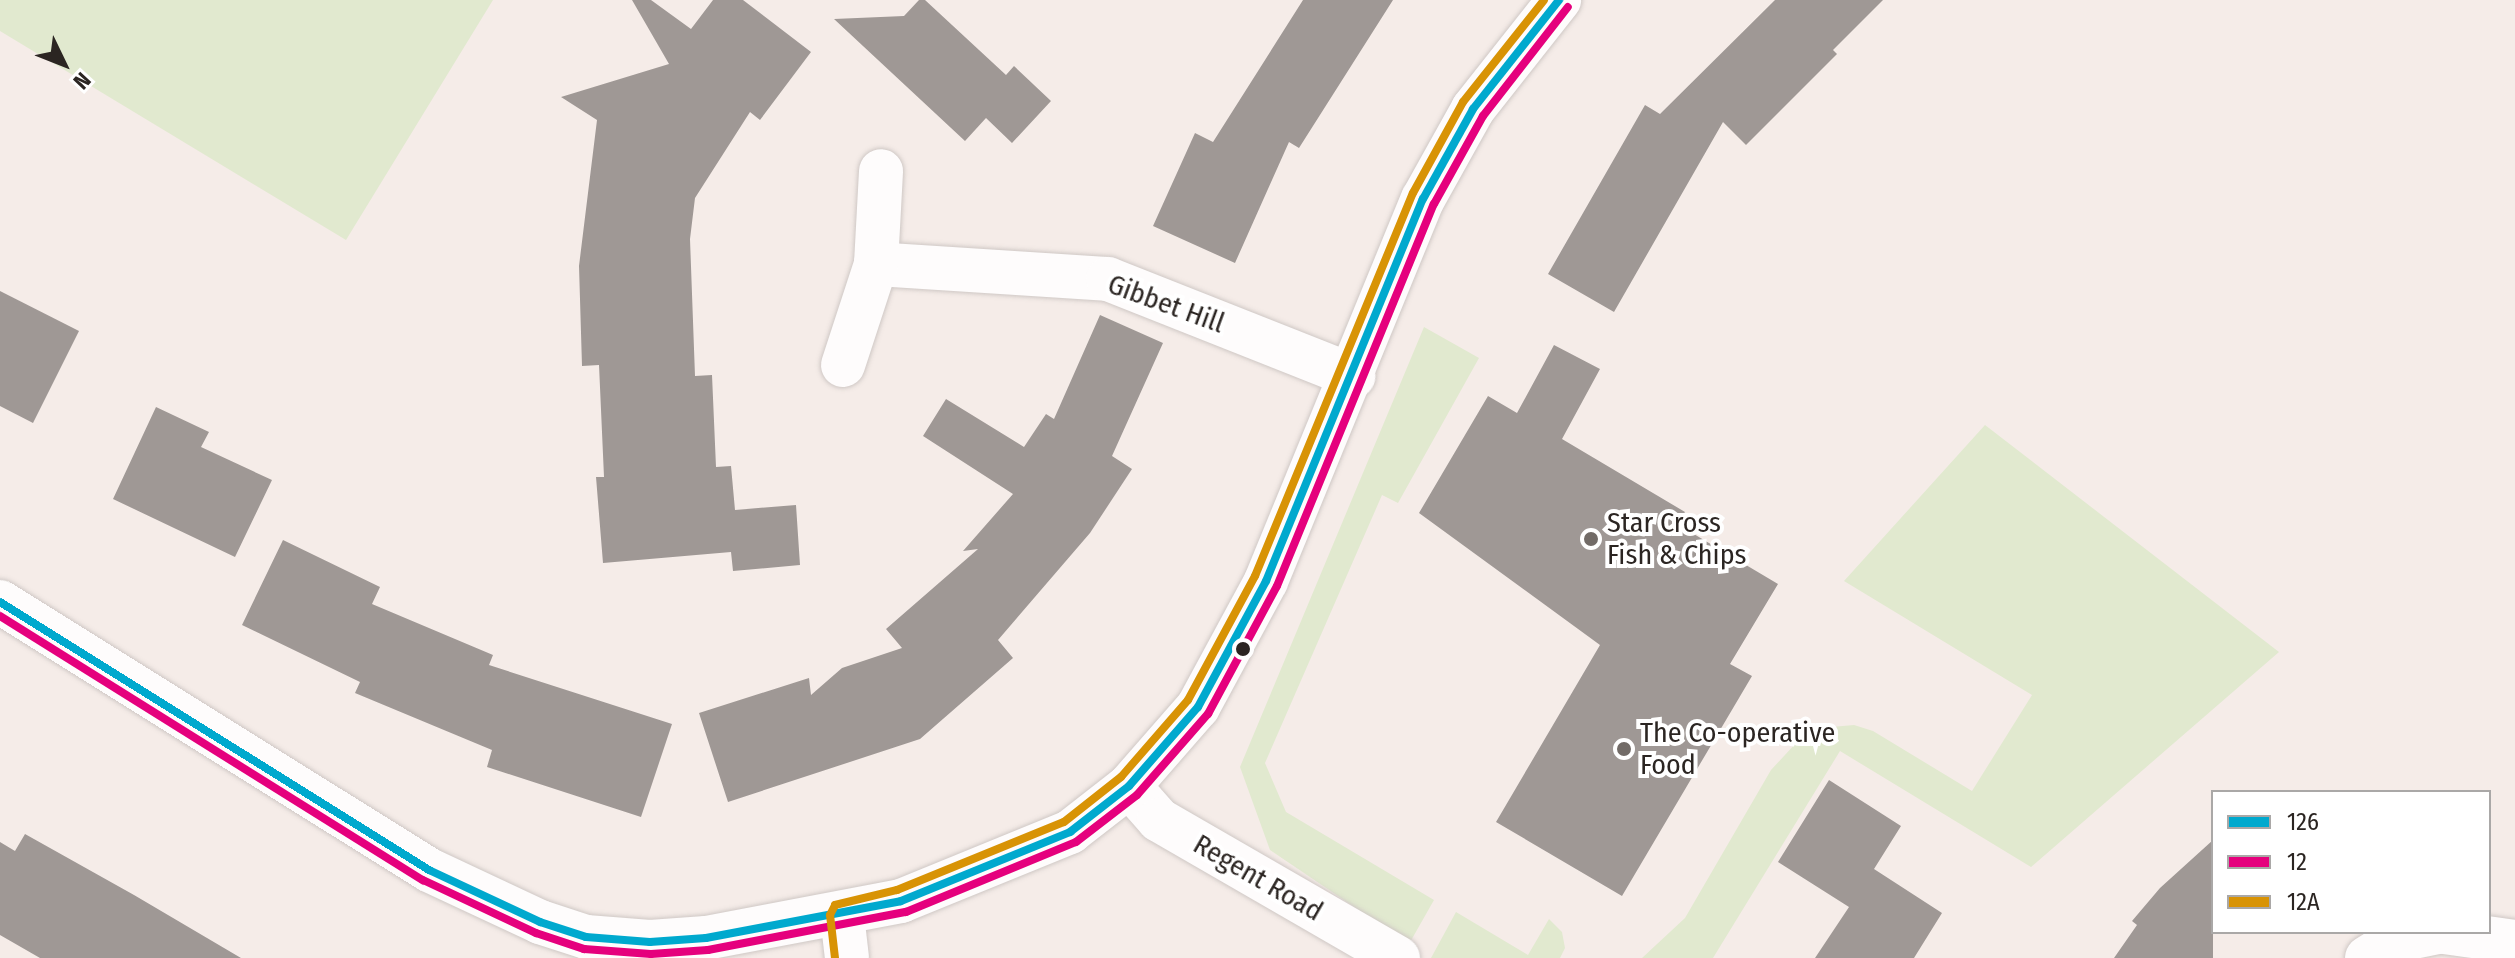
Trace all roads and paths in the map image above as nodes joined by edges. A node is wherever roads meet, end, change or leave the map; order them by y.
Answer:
1 (1559, 0) edge
2 (881, 171) dead end
3 (876, 264) junction
4 (843, 365) dead end
5 (1353, 376) junction
6 (0, 602) edge
7 (1129, 786) junction
8 (842, 915) junction
9 (2431, 934) edge
10 (2456, 934) edge
11 (2515, 942) edge
12 (847, 958) edge
13 (1398, 958) edge
14 (2367, 958) edge

1 - 5 street
2 - 3 street
3 - 4 street
3 - 5 street, Gibbet Hill
5 - 7 street
6 - 8 street
7 - 8 street
7 - 13 street, Regent Road
8 - 12 street
9 - 14 street
10 - 11 street

